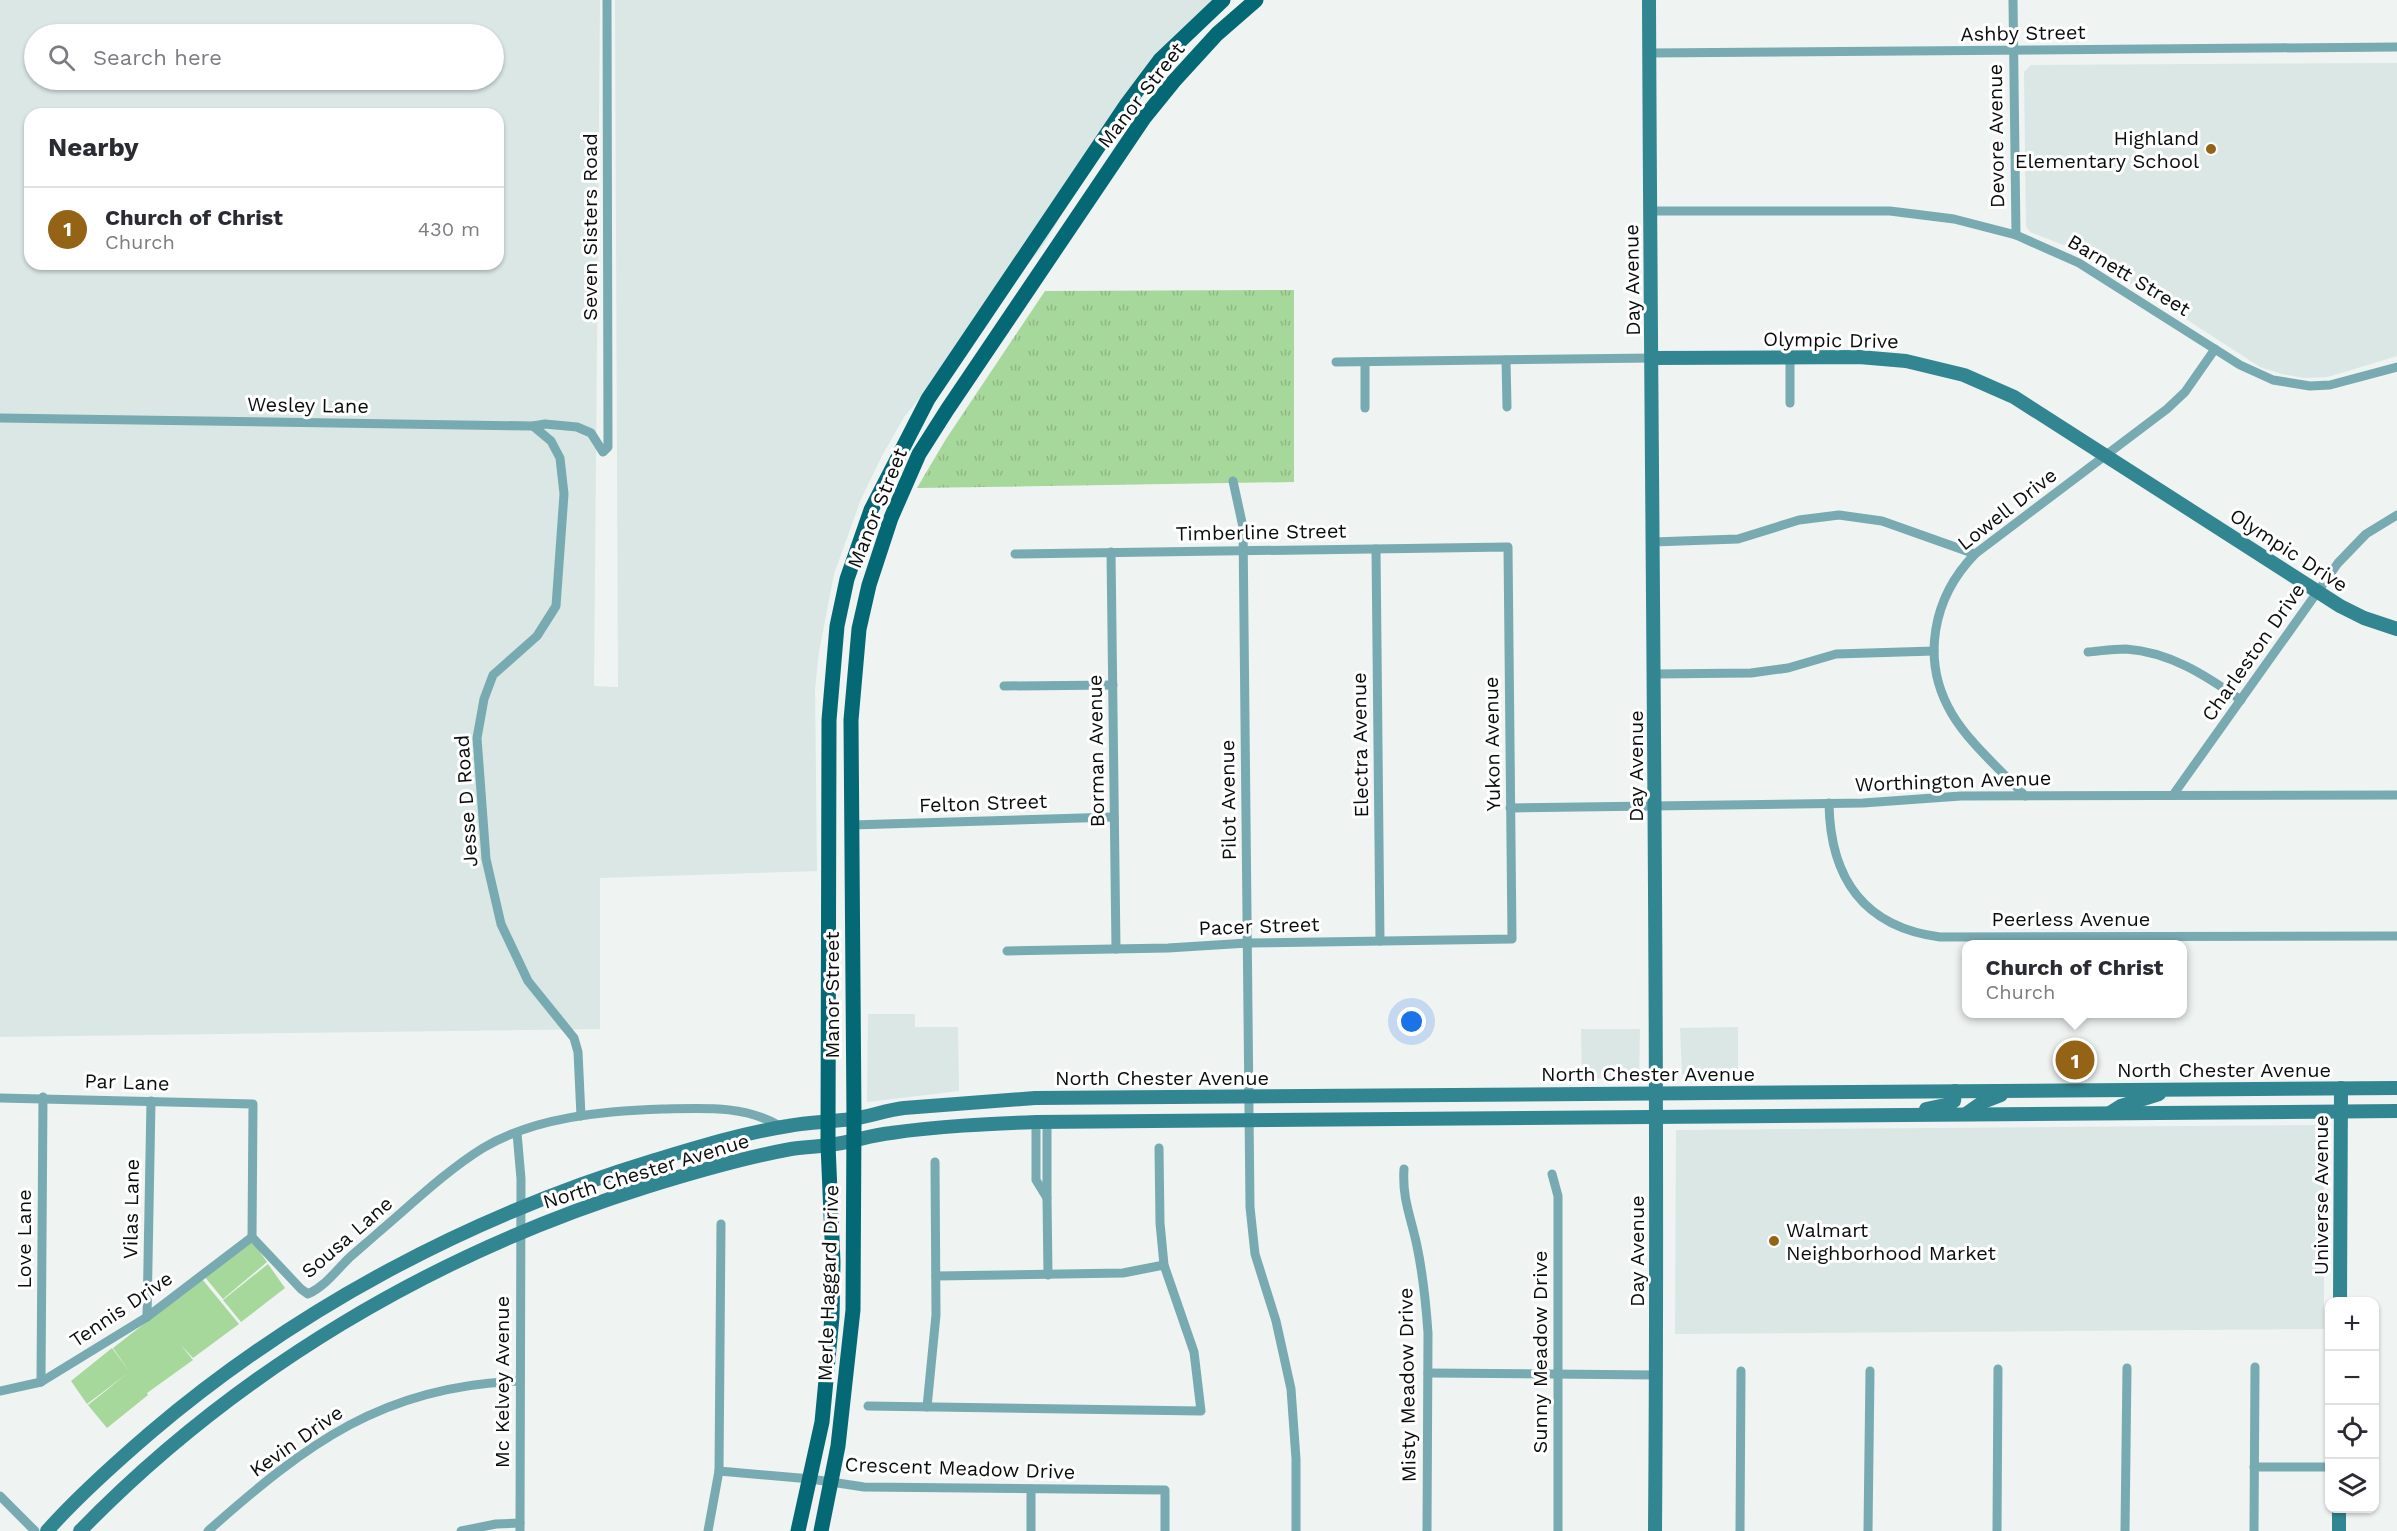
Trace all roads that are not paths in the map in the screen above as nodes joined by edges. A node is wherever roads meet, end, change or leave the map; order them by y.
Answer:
1 (607, 0) edge
2 (1223, 0) edge
3 (1256, 0) edge
4 (1649, 0) edge
5 (2013, 0) edge
6 (2397, 47) edge
7 (2013, 51) junction
8 (1649, 53) junction
9 (1651, 211) junction
10 (2016, 236) junction
11 (2215, 349) junction
12 (1652, 358) junction
13 (1790, 358) junction
14 (1506, 360) junction
15 (1336, 362) dead end
16 (1365, 362) junction
17 (2397, 367) edge
18 (1790, 403) dead end
19 (1507, 407) dead end
20 (1365, 408) dead end
21 (0, 418) edge
22 (533, 426) junction
23 (603, 452) joint
24 (2107, 455) junction
25 (1233, 481) dead end
26 (2397, 515) edge
27 (1653, 542) junction
28 (1508, 547) joint
29 (1376, 549) junction
30 (1244, 550) junction
31 (1112, 552) junction
32 (1015, 554) dead end
33 (1975, 554) junction
34 (2317, 592) junction
35 (2397, 629) edge
36 (1934, 651) junction
37 (2088, 652) dead end
38 (1654, 674) junction
39 (1113, 684) junction
40 (1004, 686) dead end
41 (2241, 700) junction
42 (2173, 795) junction
43 (2397, 795) edge
44 (2025, 796) junction
45 (1829, 803) junction
46 (1656, 806) junction
47 (1510, 808) junction
48 (1114, 817) junction
49 (852, 825) junction
50 (2397, 936) edge
51 (1512, 939) joint
52 (1380, 941) junction
53 (1248, 943) junction
54 (1116, 949) junction
55 (1007, 951) dead end
56 (2341, 1088) junction
57 (2397, 1088) edge
58 (2175, 1089) junction
59 (1955, 1091) junction
60 (2012, 1091) junction
61 (1657, 1093) junction
62 (1248, 1096) junction
63 (43, 1097) junction
64 (0, 1098) edge
65 (151, 1101) junction
66 (2397, 1111) edge
67 (2341, 1112) junction
68 (1966, 1114) junction
69 (2108, 1114) junction
70 (1900, 1115) junction
71 (581, 1116) junction
72 (1657, 1117) junction
73 (854, 1119) junction
74 (1248, 1120) junction
75 (1041, 1121) junction
76 (828, 1122) junction
77 (782, 1127) junction
78 (517, 1133) junction
79 (853, 1141) junction
80 (828, 1146) junction
81 (1159, 1148) dead end
82 (935, 1162) dead end
83 (1404, 1169) dead end
84 (1552, 1174) dead end
85 (520, 1208) junction
86 (721, 1224) dead end
87 (519, 1233) junction
88 (252, 1237) junction
89 (1164, 1265) junction
90 (1048, 1275) junction
91 (936, 1276) junction
92 (2340, 1297) edge
93 (147, 1317) junction
94 (2255, 1367) dead end
95 (2127, 1368) dead end
96 (1998, 1369) dead end
97 (1741, 1371) dead end
98 (1870, 1371) dead end
99 (1428, 1373) junction
100 (1559, 1374) junction
101 (1656, 1375) junction
102 (520, 1381) junction
103 (41, 1382) junction
104 (0, 1391) edge
105 (868, 1406) dead end
106 (927, 1407) junction
107 (2254, 1467) junction
108 (2325, 1467) edge
109 (719, 1471) junction
110 (102, 1476) junction
111 (811, 1479) junction
112 (832, 1482) junction
113 (1031, 1489) junction
114 (0, 1496) edge
115 (2339, 1513) edge
116 (93, 1518) junction
117 (520, 1527) edge
118 (35, 1531) edge
119 (46, 1531) edge
120 (80, 1531) edge
121 (208, 1531) edge
122 (461, 1531) edge
123 (708, 1531) edge
124 (798, 1531) edge
125 (821, 1531) edge
126 (1031, 1531) edge
127 (1165, 1531) edge
128 (1296, 1531) edge
129 (1427, 1531) edge
130 (1558, 1531) edge
131 (1655, 1531) edge
132 (1740, 1531) edge
133 (1868, 1531) edge
134 (1997, 1531) edge
135 (2125, 1531) edge
136 (2254, 1531) edge
137 (2339, 1531) edge

1 - 23 street, Seven Sisters Road
2 - 76 main road, Manor Street
3 - 49 main road, Manor Street
4 - 8 main road, Day Avenue
5 - 7 street, Devore Avenue
6 - 7 street, Ashby Street
7 - 8 street, Ashby Street
7 - 10 street, Devore Avenue
8 - 9 main road, Day Avenue
9 - 10 street, Barnett Street
9 - 12 main road, Day Avenue
10 - 11 street, Barnett Street
11 - 17 street, Barnett Street
11 - 24 street, Lowell Drive
12 - 13 main road, Olympic Drive
12 - 14 street, Olympic Drive
12 - 27 main road, Day Avenue
13 - 18 street
13 - 24 main road, Olympic Drive
14 - 16 street, Olympic Drive
14 - 19 street
15 - 16 street, Olympic Drive
16 - 20 street
21 - 22 street, Wesley Lane
22 - 23 street, Wesley Lane
22 - 71 street, Jesse D Road
24 - 33 street, Lowell Drive
24 - 34 main road, Olympic Drive
25 - 30 street, Pilot Avenue
26 - 34 street, Charleston Drive
27 - 33 street
27 - 38 main road, Day Avenue
28 - 29 street, Timberline Street
28 - 47 street, Yukon Avenue
29 - 30 street, Timberline Street
29 - 52 street, Electra Avenue
30 - 31 street, Timberline Street
30 - 53 street, Pilot Avenue
31 - 32 street, Timberline Street
31 - 39 street, Borman Avenue
33 - 36 street, Lowell Drive
34 - 35 main road, Olympic Drive
34 - 41 street, Charleston Drive
36 - 38 street
36 - 44 street, Lowell Drive
37 - 41 street
38 - 46 main road, Day Avenue
39 - 40 street
39 - 48 street, Borman Avenue
41 - 42 street, Charleston Drive
42 - 43 street, Worthington Avenue
42 - 44 street, Worthington Avenue
44 - 45 street, Worthington Avenue
45 - 46 street, Worthington Avenue
45 - 50 street, Peerless Avenue
46 - 47 street, Worthington Avenue
46 - 61 main road, Day Avenue
47 - 51 street, Yukon Avenue
48 - 49 street, Felton Street
48 - 54 street, Borman Avenue
49 - 73 main road, Manor Street
51 - 52 street, Pacer Street
52 - 53 street, Pacer Street
53 - 54 street, Pacer Street
53 - 62 street, Pilot Avenue
54 - 55 street, Pacer Street
56 - 57 main road, North Chester Avenue
56 - 58 main road, North Chester Avenue
56 - 67 main road, Universe Avenue
58 - 60 main road, North Chester Avenue
58 - 69 main road
59 - 60 main road, North Chester Avenue
59 - 61 main road, North Chester Avenue
59 - 70 main road
60 - 68 main road
61 - 62 main road, North Chester Avenue
61 - 72 main road, Day Avenue
62 - 73 main road, North Chester Avenue
62 - 74 street, Pilot Avenue
63 - 64 street, Par Lane
63 - 65 street, Par Lane
63 - 103 street, Love Lane
65 - 88 street, Par Lane
65 - 93 street, Vilas Lane
66 - 67 main road, North Chester Avenue
67 - 69 main road, North Chester Avenue
67 - 92 main road, Universe Avenue
68 - 69 main road, North Chester Avenue
68 - 70 main road, North Chester Avenue
70 - 72 main road, North Chester Avenue
71 - 77 street
71 - 78 street
72 - 74 main road, North Chester Avenue
72 - 101 main road, Day Avenue
73 - 76 main road, North Chester Avenue
73 - 79 main road, Manor Street
74 - 75 main road, North Chester Avenue
74 - 128 street, Pilot Avenue
75 - 79 main road, North Chester Avenue
75 - 90 street
76 - 77 main road, North Chester Avenue
76 - 80 main road, Manor Street
77 - 85 main road, North Chester Avenue
78 - 85 street
78 - 88 street, Sousa Lane
79 - 80 main road, North Chester Avenue
79 - 112 main road, Merle Haggard Drive
80 - 87 main road, North Chester Avenue
80 - 111 main road, Merle Haggard Drive
81 - 89 street
82 - 91 street
83 - 99 street, Misty Meadow Drive
84 - 100 street, Sunny Meadow Drive
85 - 87 street
85 - 110 main road, North Chester Avenue
86 - 109 street
87 - 102 street, Mc Kelvey Avenue
87 - 116 main road, North Chester Avenue
88 - 93 street, Tennis Drive
89 - 90 street
89 - 106 street
90 - 91 street
91 - 106 street
93 - 103 street, Tennis Drive
94 - 107 street
95 - 135 street
96 - 134 street
97 - 132 street
98 - 133 street
99 - 100 street
99 - 129 street, Misty Meadow Drive
100 - 101 street
100 - 130 street, Sunny Meadow Drive
101 - 131 main road, Day Avenue
102 - 117 street, Mc Kelvey Avenue
102 - 121 street, Kevin Drive
103 - 104 street, Tennis Drive
105 - 106 street
107 - 108 street
107 - 136 street
109 - 111 street, Crescent Meadow Drive
109 - 123 street
110 - 116 main road
110 - 119 main road, North Chester Avenue
111 - 112 street, Crescent Meadow Drive
111 - 124 main road, Merle Haggard Drive
112 - 113 street, Crescent Meadow Drive
112 - 125 main road, Merle Haggard Drive
113 - 126 street
113 - 127 street, Crescent Meadow Drive
114 - 118 street
115 - 137 main road
116 - 120 main road, North Chester Avenue
117 - 122 street

